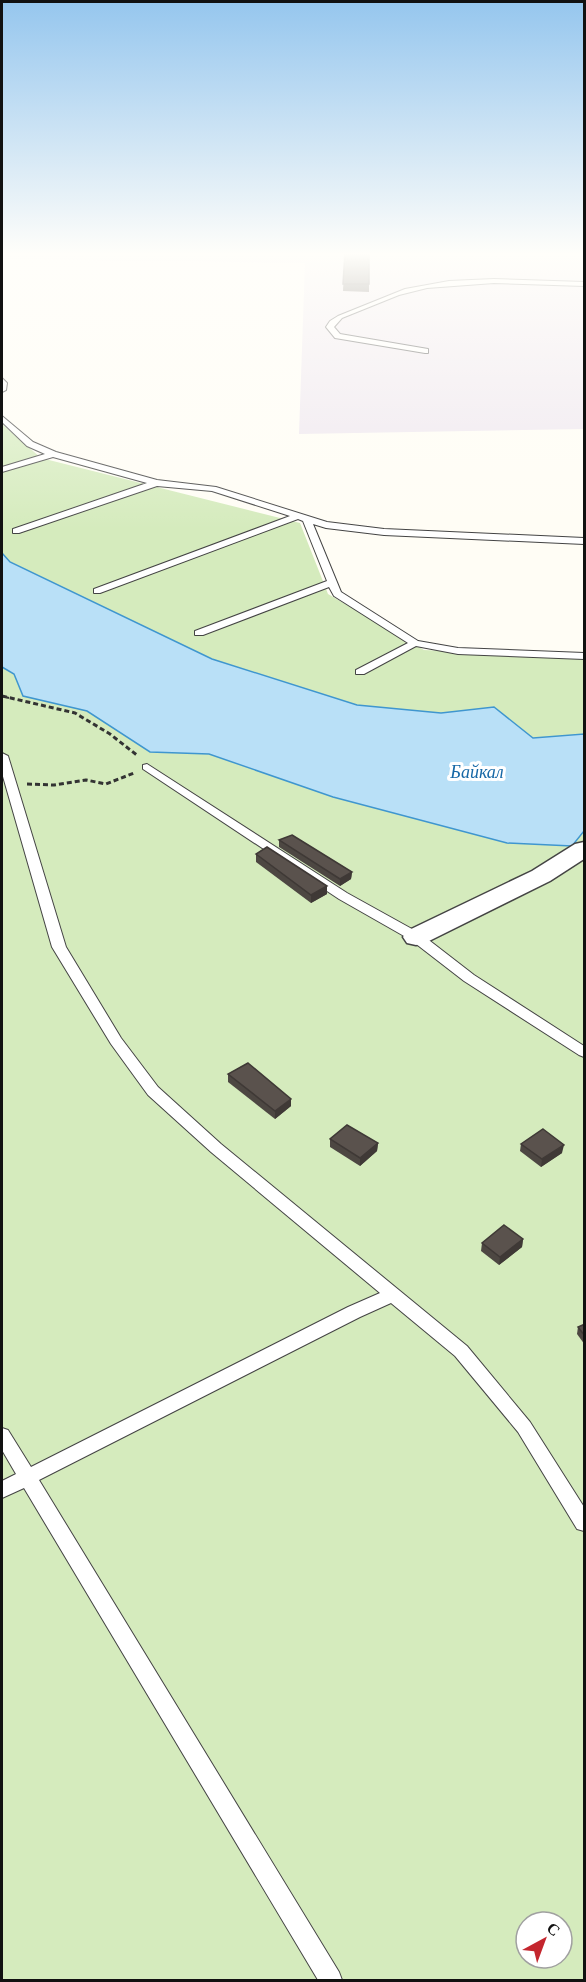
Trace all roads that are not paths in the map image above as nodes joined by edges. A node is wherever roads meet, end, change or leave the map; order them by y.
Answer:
1 (387, 344) edge
2 (425, 351) dead end
3 (2, 380) edge
4 (2, 390) edge
5 (2, 418) edge
6 (53, 454) junction
7 (2, 470) edge
8 (156, 483) junction
9 (296, 516) junction
10 (307, 519) junction
11 (16, 531) dead end
12 (585, 541) edge
13 (331, 583) junction
14 (97, 591) dead end
15 (199, 633) dead end
16 (414, 643) junction
17 (585, 656) edge
18 (360, 672) dead end
19 (2, 756) edge
20 (147, 767) road end
21 (585, 849) edge
22 (416, 938) junction
23 (585, 1052) edge
24 (393, 1295) junction
25 (2, 1435) edge
26 (27, 1476) junction
27 (2, 1490) edge
28 (585, 1523) edge
29 (331, 1980) edge

1 - 2 lane
3 - 4 lane
5 - 6 lane
6 - 7 lane
6 - 8 lane
8 - 9 lane
8 - 11 lane
9 - 10 lane
9 - 14 lane
10 - 12 lane
10 - 13 lane
13 - 15 lane
13 - 16 lane
16 - 17 lane
16 - 18 lane
19 - 24 lane
20 - 22 lane
21 - 22 street
22 - 23 lane
24 - 26 lane
24 - 28 lane
25 - 26 lane
26 - 27 lane
26 - 29 lane

